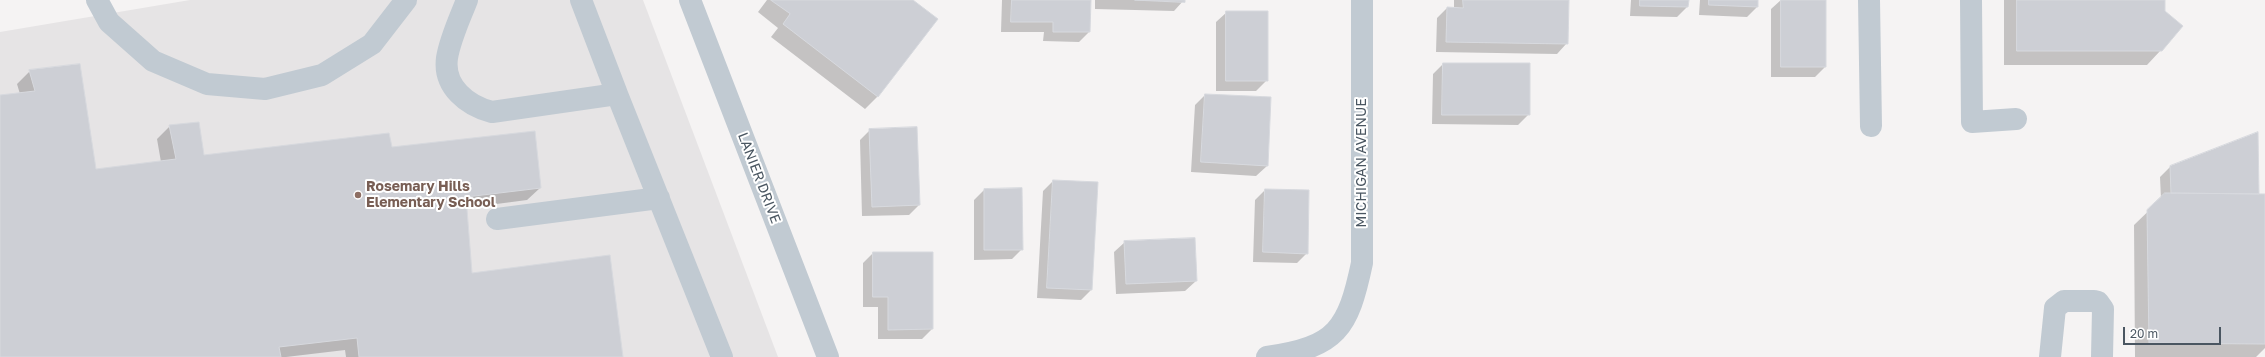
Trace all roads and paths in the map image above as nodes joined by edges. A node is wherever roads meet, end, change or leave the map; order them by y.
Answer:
1 (97, 0) edge
2 (406, 0) edge
3 (467, 0) edge
4 (581, 0) edge
5 (690, 0) edge
6 (1362, 0) edge
7 (1869, 0) edge
8 (1970, 0) edge
9 (617, 94) junction
10 (2016, 119) dead end
11 (1871, 126) dead end
12 (659, 198) junction
13 (497, 219) dead end
14 (722, 357) edge
15 (828, 357) edge
16 (1267, 357) edge
17 (2050, 357) edge
18 (2102, 357) edge

1 - 2 street
3 - 9 street
4 - 9 street
5 - 15 street, LANIER DRIVE
6 - 16 street, MICHIGAN AVENUE
7 - 11 street
8 - 10 street
9 - 12 street
12 - 13 street
12 - 14 street
17 - 18 street

